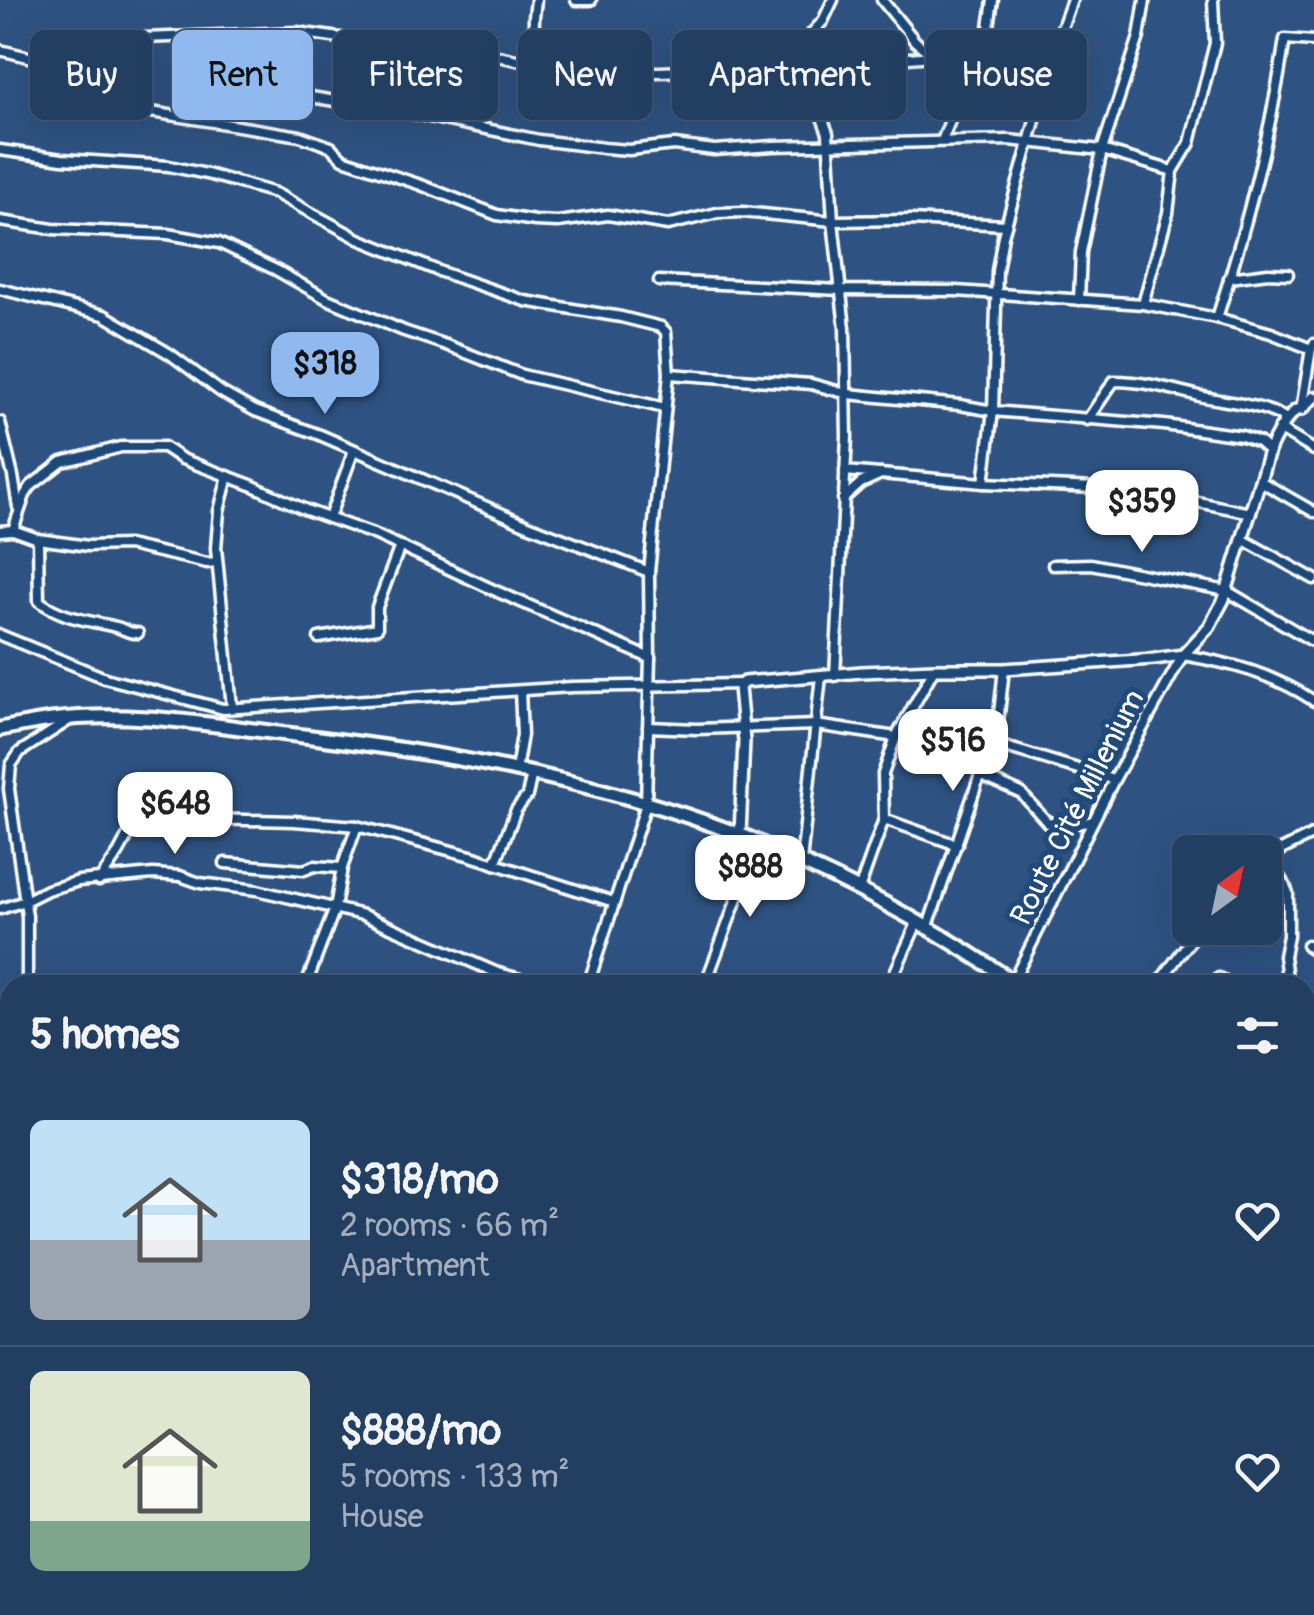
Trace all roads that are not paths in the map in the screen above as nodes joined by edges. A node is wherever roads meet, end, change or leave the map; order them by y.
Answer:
1 (536, 0) edge
2 (576, 0) edge
3 (592, 0) edge
4 (832, 0) edge
5 (882, 0) edge
6 (993, 0) edge
7 (1072, 0) edge
8 (1145, 0) edge
9 (1213, 0) edge
10 (534, 30) edge
11 (814, 30) edge
12 (989, 30) edge
13 (1060, 30) edge
14 (1314, 41) edge
15 (0, 50) edge
16 (926, 50) edge
17 (518, 61) edge
18 (313, 97) edge
19 (152, 112) edge
20 (824, 120) edge
21 (950, 120) edge
22 (1034, 120) edge
23 (942, 142) junction
24 (1027, 143) junction
25 (830, 145) junction
26 (0, 150) edge
27 (1102, 150) junction
28 (1173, 171) junction
29 (0, 220) edge
30 (833, 221) junction
31 (1006, 224) junction
32 (1288, 274) dead end
33 (1230, 278) junction
34 (659, 281) dead end
35 (0, 289) edge
36 (840, 290) junction
37 (998, 294) junction
38 (1079, 300) junction
39 (1143, 304) junction
40 (1216, 318) junction
41 (1312, 346) edge
42 (668, 374) junction
43 (848, 394) junction
44 (1314, 396) edge
45 (665, 408) junction
46 (1301, 410) junction
47 (993, 411) junction
48 (1087, 420) junction
49 (0, 422) edge
50 (1281, 426) junction
51 (354, 450) junction
52 (1314, 450) edge
53 (1268, 451) junction
54 (845, 470) junction
55 (884, 472) junction
56 (228, 476) junction
57 (1260, 480) junction
58 (984, 482) junction
59 (843, 499) junction
60 (18, 511) junction
61 (1314, 512) edge
62 (1250, 513) junction
63 (330, 518) junction
64 (13, 530) junction
65 (0, 531) edge
66 (38, 539) junction
67 (1242, 539) junction
68 (400, 546) junction
69 (217, 562) junction
70 (1053, 565) dead end
71 (648, 572) junction
72 (1314, 580) edge
73 (1227, 591) junction
74 (138, 633) dead end
75 (0, 636) edge
76 (320, 638) dead end
77 (1314, 642) edge
78 (1183, 655) junction
79 (650, 658) junction
80 (934, 668) junction
81 (1004, 669) junction
82 (821, 676) junction
83 (835, 676) junction
84 (742, 684) junction
85 (649, 687) junction
86 (520, 691) junction
87 (1314, 701) edge
88 (228, 708) junction
89 (71, 719) junction
90 (816, 724) junction
91 (219, 725) junction
92 (742, 726) junction
93 (648, 727) junction
94 (0, 730) edge
95 (896, 738) junction
96 (996, 744) junction
97 (516, 770) junction
98 (532, 773) junction
99 (980, 775) junction
100 (1114, 780) junction
101 (646, 804) junction
102 (884, 819) junction
103 (1094, 820) junction
104 (357, 826) junction
105 (740, 834) junction
106 (1314, 834) edge
107 (758, 842) junction
108 (957, 845) junction
109 (1282, 850) edge
110 (801, 862) junction
111 (225, 864) dead end
112 (495, 864) junction
113 (342, 868) junction
114 (1282, 879) edge
115 (99, 881) junction
116 (859, 890) junction
117 (26, 901) junction
118 (614, 902) junction
119 (335, 908) junction
120 (0, 909) edge
121 (923, 923) junction
122 (1187, 945) edge
123 (709, 974) edge
124 (27, 975) edge
125 (310, 975) edge
126 (506, 975) edge
127 (591, 975) edge
128 (895, 975) edge
129 (1004, 975) edge
130 (1020, 975) edge
131 (1165, 975) edge
132 (1287, 975) edge

1 - 10 street
2 - 3 street
4 - 11 street
5 - 16 street
6 - 12 street
7 - 13 street
8 - 27 street
9 - 28 street
14 - 33 street
15 - 17 street
18 - 25 street
19 - 30 street
20 - 25 street
21 - 23 street
22 - 24 street
23 - 24 street
23 - 25 street
24 - 27 street
24 - 31 street
25 - 30 street
26 - 42 street
27 - 28 street
27 - 38 street
28 - 39 street
29 - 45 street
30 - 31 street
30 - 36 street
31 - 37 street
32 - 33 street
33 - 40 street
34 - 36 street
35 - 51 street
36 - 37 street
36 - 43 street
37 - 38 street
37 - 47 street
38 - 39 street
39 - 40 street
40 - 41 street
41 - 46 street
42 - 43 street
42 - 45 street
43 - 47 street
43 - 54 street
44 - 46 street
45 - 71 street
46 - 50 street
47 - 48 street
47 - 58 street
48 - 50 street
48 - 53 street
49 - 60 street
50 - 52 street
50 - 53 street
51 - 63 street
51 - 71 street
53 - 57 street
54 - 55 street
54 - 59 street
55 - 58 street
55 - 59 street
56 - 60 street
56 - 63 street
56 - 69 street
57 - 61 street
57 - 62 street
58 - 62 street
59 - 83 street
60 - 64 street
62 - 67 street
63 - 68 street
64 - 65 street
64 - 66 street
66 - 69 street
66 - 74 street
67 - 72 street
67 - 73 street
68 - 76 street
68 - 79 street
69 - 88 street
70 - 73 street
71 - 79 street
73 - 77 street
73 - 78 street
75 - 88 street
78 - 81 street
78 - 87 street
78 - 100 street, Route Cité Millenium
79 - 85 street
80 - 81 street
80 - 83 street
80 - 95 street
81 - 96 street
82 - 83 street
82 - 84 street
82 - 90 street
84 - 85 street
84 - 92 street
85 - 86 street
85 - 93 street
86 - 88 street
86 - 97 street
88 - 91 street
89 - 91 highway
89 - 94 highway
89 - 117 street
90 - 92 street
90 - 95 street
90 - 110 street
91 - 97 highway
92 - 93 street
92 - 105 street
93 - 101 street
95 - 102 street
96 - 99 street
96 - 100 street
97 - 98 highway
98 - 101 highway
98 - 112 street
99 - 103 street
99 - 108 street
100 - 103 street, Route Cité Millenium
101 - 105 highway
101 - 118 street
102 - 108 street
102 - 116 street
103 - 130 street, Route Cité Millenium
104 - 112 street
104 - 113 street
104 - 115 street
105 - 107 highway
106 - 109 street
107 - 110 highway
107 - 123 street
108 - 121 street
110 - 116 highway
111 - 113 street
112 - 118 street
113 - 119 street
114 - 132 street
115 - 117 street
115 - 119 street
116 - 121 highway
117 - 120 street
117 - 124 street
118 - 127 street
119 - 125 street
119 - 126 street
121 - 128 street
121 - 129 highway
122 - 131 street

